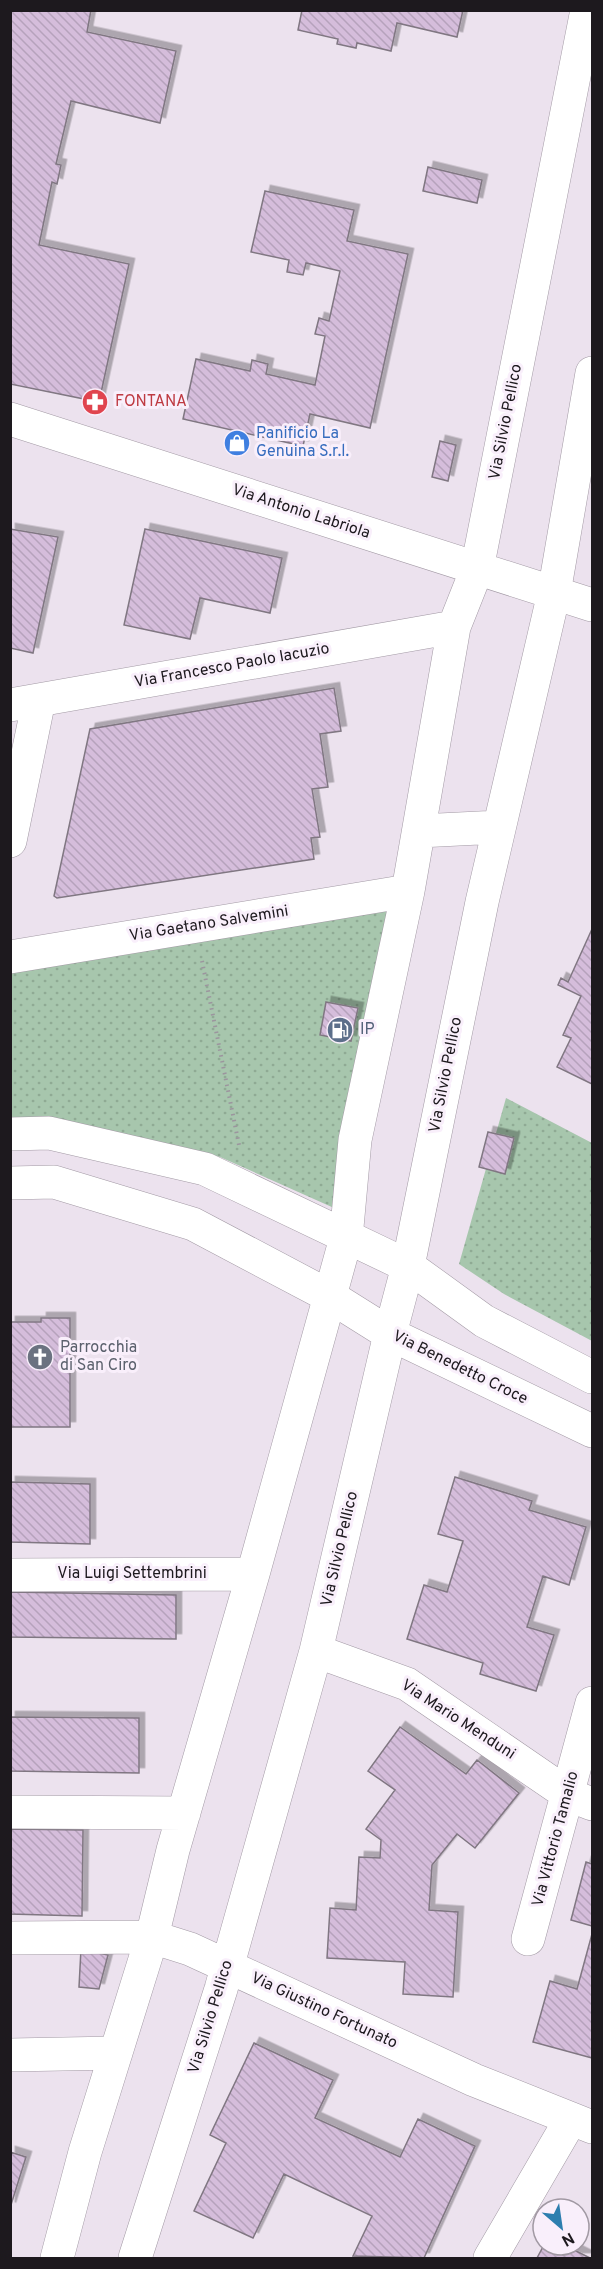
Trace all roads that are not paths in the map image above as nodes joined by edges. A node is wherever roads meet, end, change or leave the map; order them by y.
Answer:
1 (587, 10) edge
2 (592, 373) edge
3 (10, 419) edge
4 (477, 569) junction
5 (555, 593) junction
6 (592, 605) edge
7 (454, 627) junction
8 (25, 702) edge
9 (499, 827) junction
10 (419, 831) junction
11 (10, 841) edge
12 (408, 891) junction
13 (10, 957) edge
14 (10, 1134) edge
15 (10, 1183) edge
16 (346, 1238) junction
17 (408, 1266) junction
18 (332, 1297) junction
19 (390, 1334) junction
20 (592, 1377) edge
21 (592, 1431) edge
22 (253, 1574) junction
23 (10, 1575) edge
24 (316, 1651) junction
25 (592, 1703) edge
26 (581, 1799) edge
27 (10, 1812) edge
28 (184, 1813) junction
29 (152, 1937) junction
30 (10, 1938) edge
31 (528, 1939) dead end
32 (228, 1966) junction
33 (116, 2053) junction
34 (10, 2055) edge
35 (582, 2123) edge
36 (142, 2256) edge
37 (57, 2259) edge
38 (490, 2259) edge

1 - 4 street, Via Silvio Pellico
2 - 5 street, Via Silvio Pellico
3 - 4 street, Via Antonio Labriola
4 - 5 street, Via Antonio Labriola
4 - 7 street, Via Silvio Pellico
5 - 6 street, Via Antonio Labriola
5 - 9 street, Via Silvio Pellico
7 - 8 street, Via Francesco Paolo Iacuzio
7 - 10 street, Via Silvio Pellico
8 - 11 street
9 - 10 street
9 - 17 street, Via Silvio Pellico
10 - 12 street, Via Silvio Pellico
12 - 13 street, Via Gaetano Salvemini
12 - 16 street, Via Silvio Pellico
14 - 16 street
15 - 18 street
16 - 17 street
16 - 18 street, Via Silvio Pellico
17 - 19 street, Via Silvio Pellico
17 - 20 street
18 - 19 street, Via Benedetto Croce
18 - 22 street, Via Silvio Pellico
19 - 21 street, Via Benedetto Croce
19 - 24 street, Via Silvio Pellico
22 - 23 street, Via Luigi Settembrini
22 - 28 street, Via Silvio Pellico
24 - 26 street, Via Mario Menduni
24 - 32 street, Via Silvio Pellico
25 - 26 street, Via Vittorio Tamalio
26 - 31 street, Via Vittorio Tamalio
27 - 28 street
28 - 29 street, Via Silvio Pellico
29 - 30 street, Via Giustino Fortunato
29 - 32 street, Via Giustino Fortunato
29 - 33 street, Via Silvio Pellico
32 - 35 street, Via Giustino Fortunato
32 - 36 street, Via Silvio Pellico
33 - 34 street
33 - 37 street, Via Silvio Pellico
35 - 38 street

